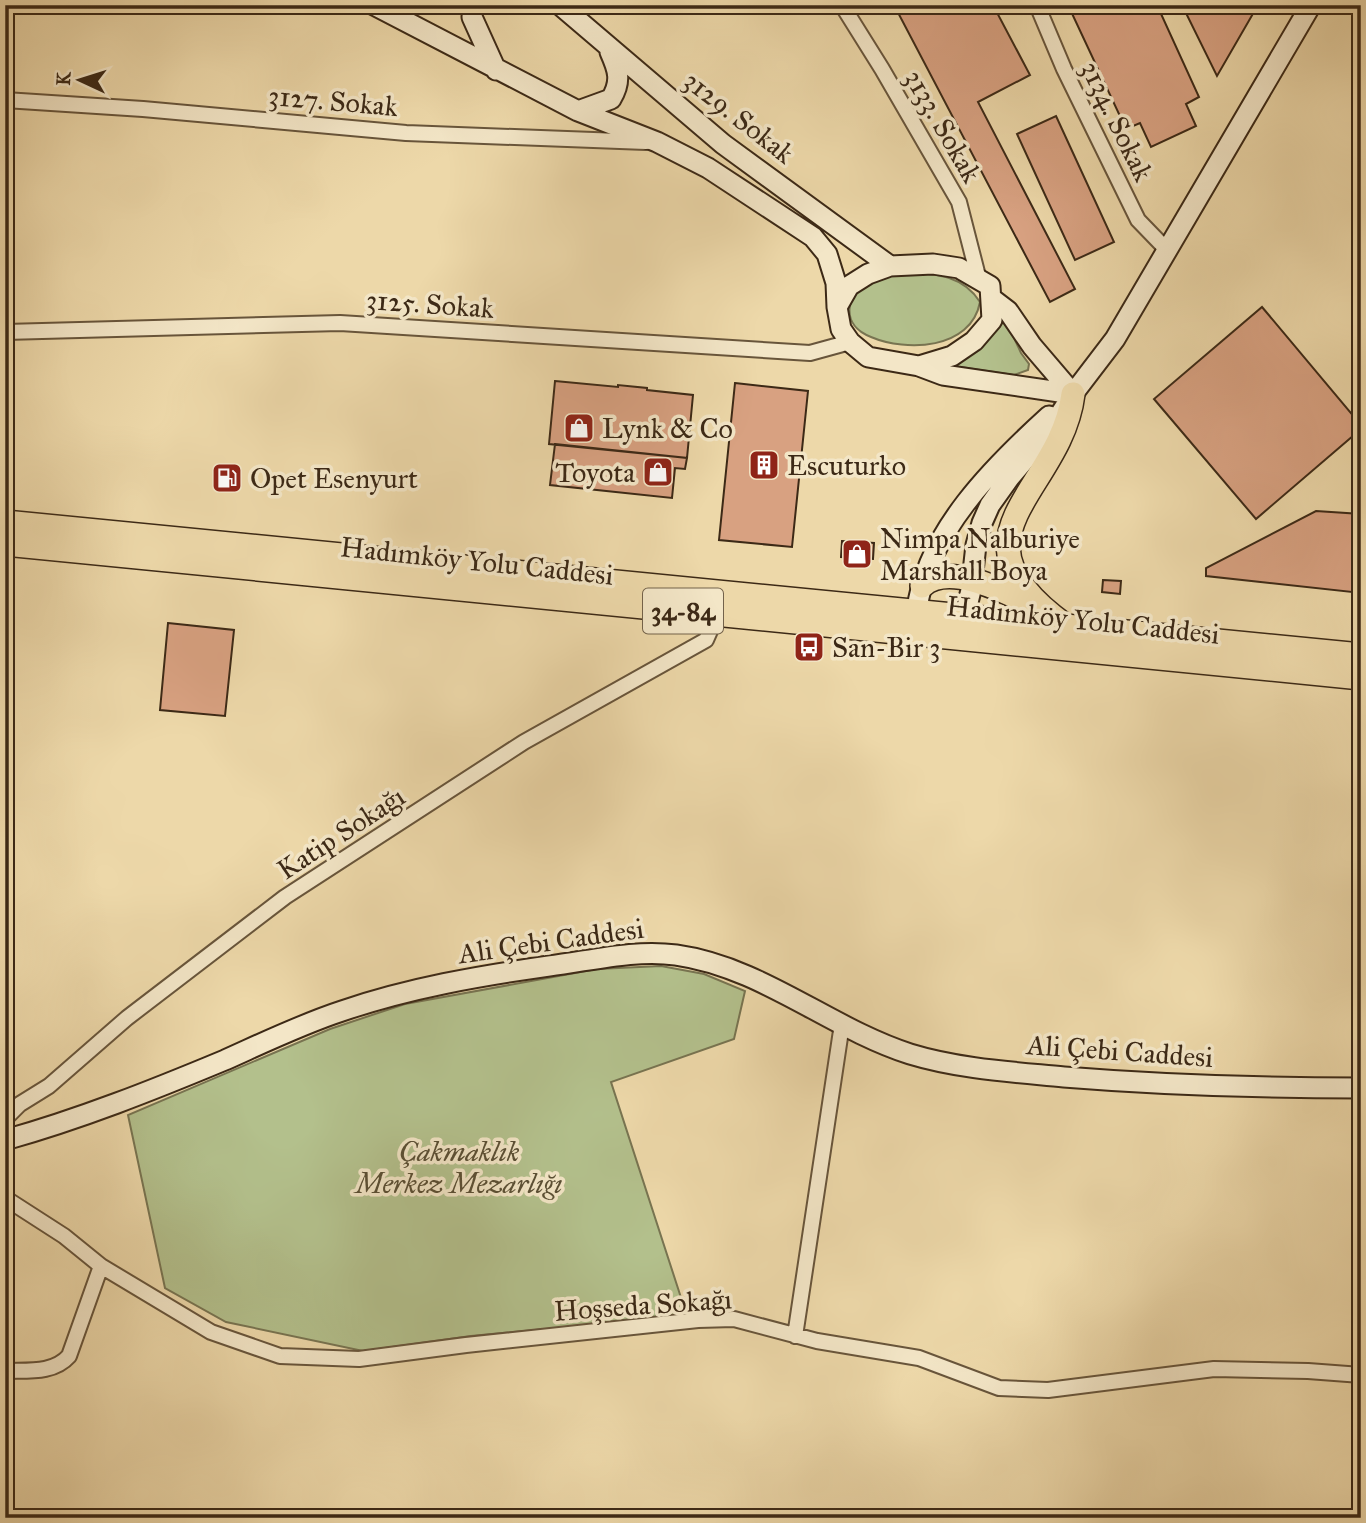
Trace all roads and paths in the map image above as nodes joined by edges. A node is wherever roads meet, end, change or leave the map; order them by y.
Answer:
1 (374, 5) edge
2 (473, 5) edge
3 (560, 5) edge
4 (842, 5) edge
5 (1037, 5) edge
6 (1311, 5) edge
7 (607, 46) junction
8 (496, 70) junction
9 (5, 100) edge
10 (578, 111) junction
11 (657, 142) junction
12 (1167, 250) junction
13 (890, 266) junction
14 (979, 280) junction
15 (991, 298) junction
16 (837, 307) junction
17 (5, 332) edge
18 (850, 342) junction
19 (919, 366) junction
20 (1073, 394) junction
21 (5, 522) edge
22 (5, 544) edge
23 (972, 581) junction
24 (922, 586) junction
25 (1041, 608) junction
26 (917, 610) junction
27 (717, 615) junction
28 (965, 615) junction
29 (1066, 626) junction
30 (929, 635) junction
31 (1361, 655) edge
32 (1361, 678) edge
33 (842, 1024) junction
34 (1361, 1088) edge
35 (5, 1119) edge
36 (5, 1140) edge
37 (5, 1198) edge
38 (101, 1266) junction
39 (795, 1336) junction
40 (5, 1371) edge
41 (1361, 1375) edge

1 - 8 street
2 - 8 street
3 - 7 street, 3129. Sokak
4 - 14 street, 3133. Sokak
5 - 12 street, 3134. Sokak
6 - 12 street
7 - 10 street
7 - 13 street, 3129. Sokak
8 - 10 street
9 - 11 street, 3127. Sokak
10 - 11 street
11 - 16 street
12 - 20 street
13 - 14 street
13 - 16 street
14 - 15 street
15 - 19 street
15 - 20 street
16 - 18 street
17 - 18 street, 3125. Sokak
18 - 19 street
19 - 20 street
20 - 23 street
20 - 24 street
20 - 25 main road
21 - 26 main road, Hadımköy Yolu Caddesi / 34-84
22 - 27 main road, Hadımköy Yolu Caddesi / 34-84
23 - 24 main road
23 - 25 main road
23 - 28 street
24 - 26 street
25 - 29 main road
26 - 28 main road, Hadımköy Yolu Caddesi / 34-84
26 - 30 main road
27 - 30 main road, Hadımköy Yolu Caddesi / 34-84
27 - 35 street, Katip Sokağı
28 - 29 main road, Hadımköy Yolu Caddesi / 34-84
28 - 30 main road
29 - 31 main road, Hadımköy Yolu Caddesi / 34-84
30 - 32 main road, Hadımköy Yolu Caddesi / 34-84
33 - 34 street, Ali Çebi Caddesi
33 - 36 street, Ali Çebi Caddesi
33 - 39 street
37 - 38 street, Hoşseda Sokağı
38 - 39 street, Hoşseda Sokağı
38 - 40 street
39 - 41 street, Hoşseda Sokağı

